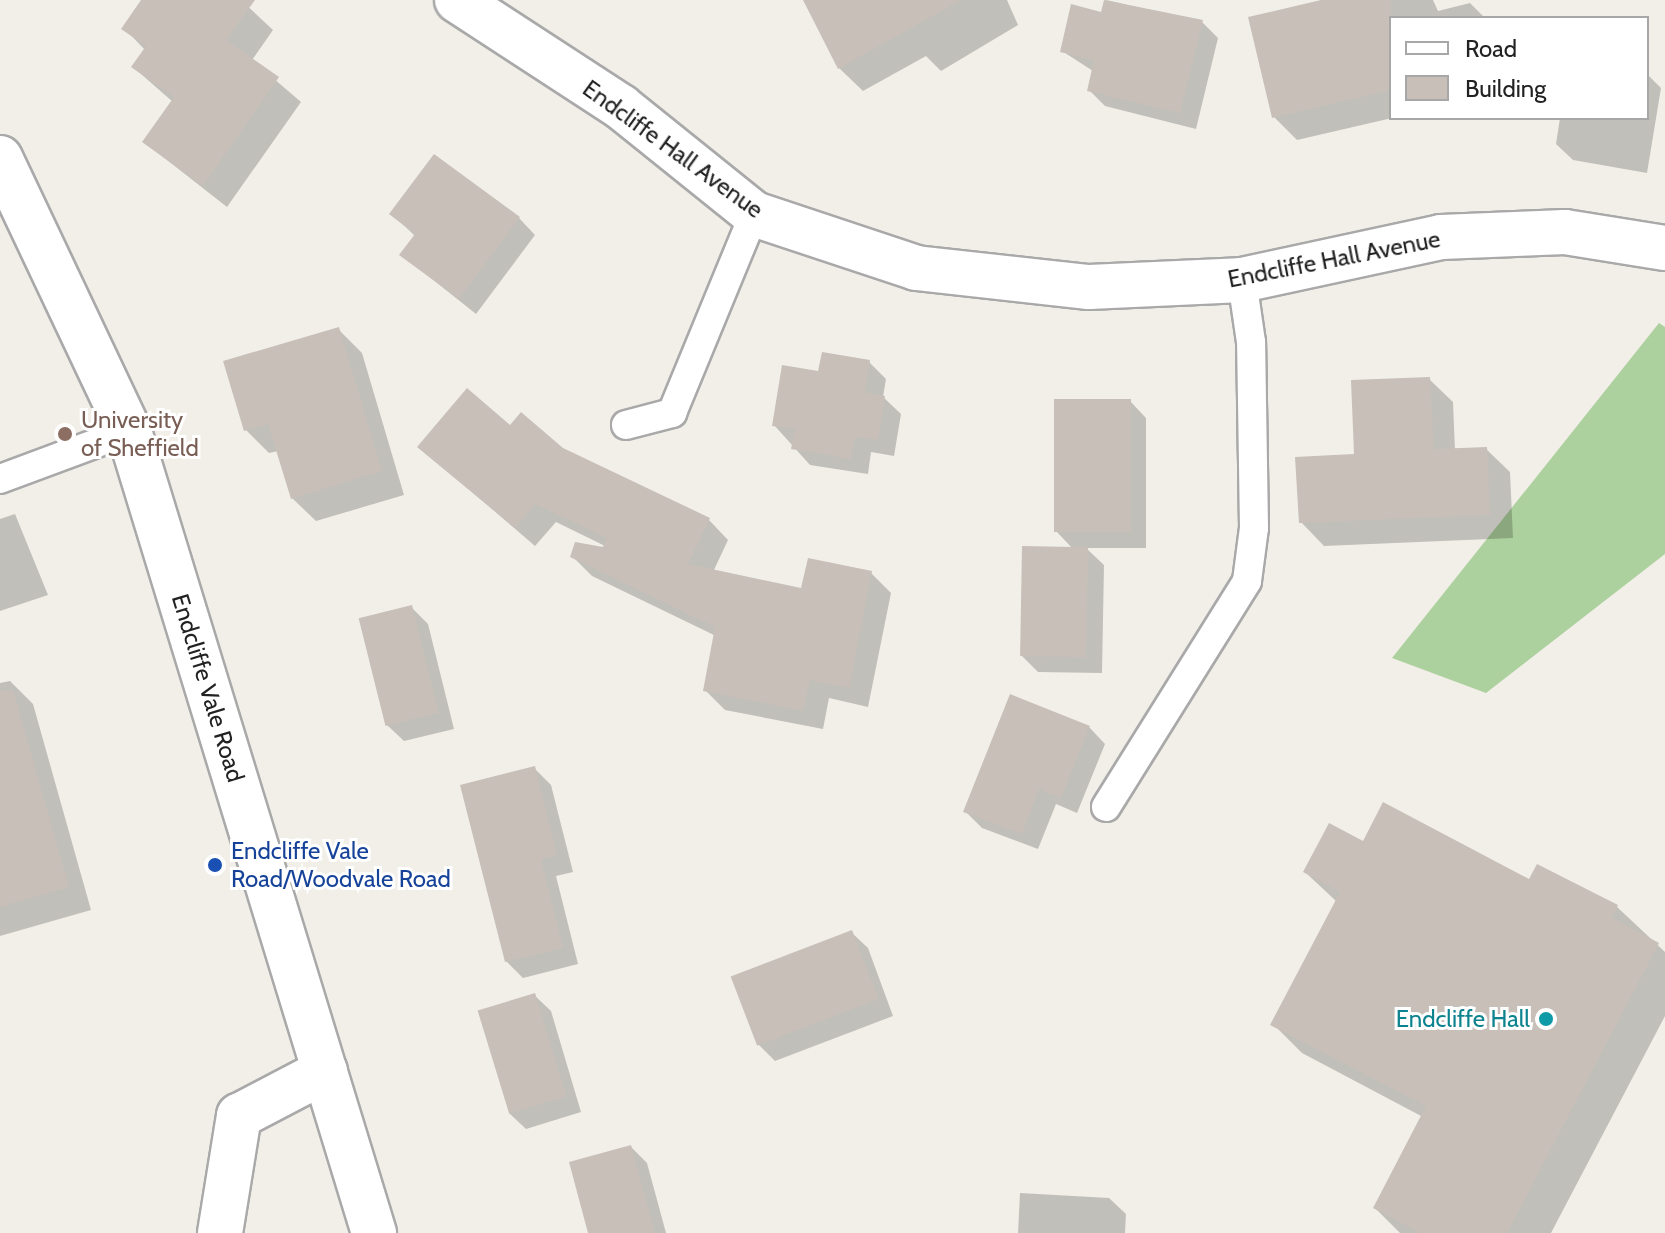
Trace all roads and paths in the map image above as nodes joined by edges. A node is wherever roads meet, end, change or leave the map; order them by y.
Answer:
1 (457, 0) edge
2 (0, 158) edge
3 (754, 214) junction
4 (1665, 248) edge
5 (1242, 280) junction
6 (626, 425) dead end
7 (129, 431) junction
8 (0, 479) edge
9 (1106, 807) dead end
10 (325, 1071) junction
11 (220, 1233) edge
12 (374, 1233) edge

1 - 3 street, Endcliffe Hall Avenue
2 - 7 street, Endcliffe Vale Road
3 - 5 street, Endcliffe Hall Avenue
3 - 6 lane
4 - 5 street, Endcliffe Hall Avenue
5 - 9 lane
7 - 8 lane
7 - 10 street, Endcliffe Vale Road
10 - 11 street
10 - 12 street, Endcliffe Vale Road

